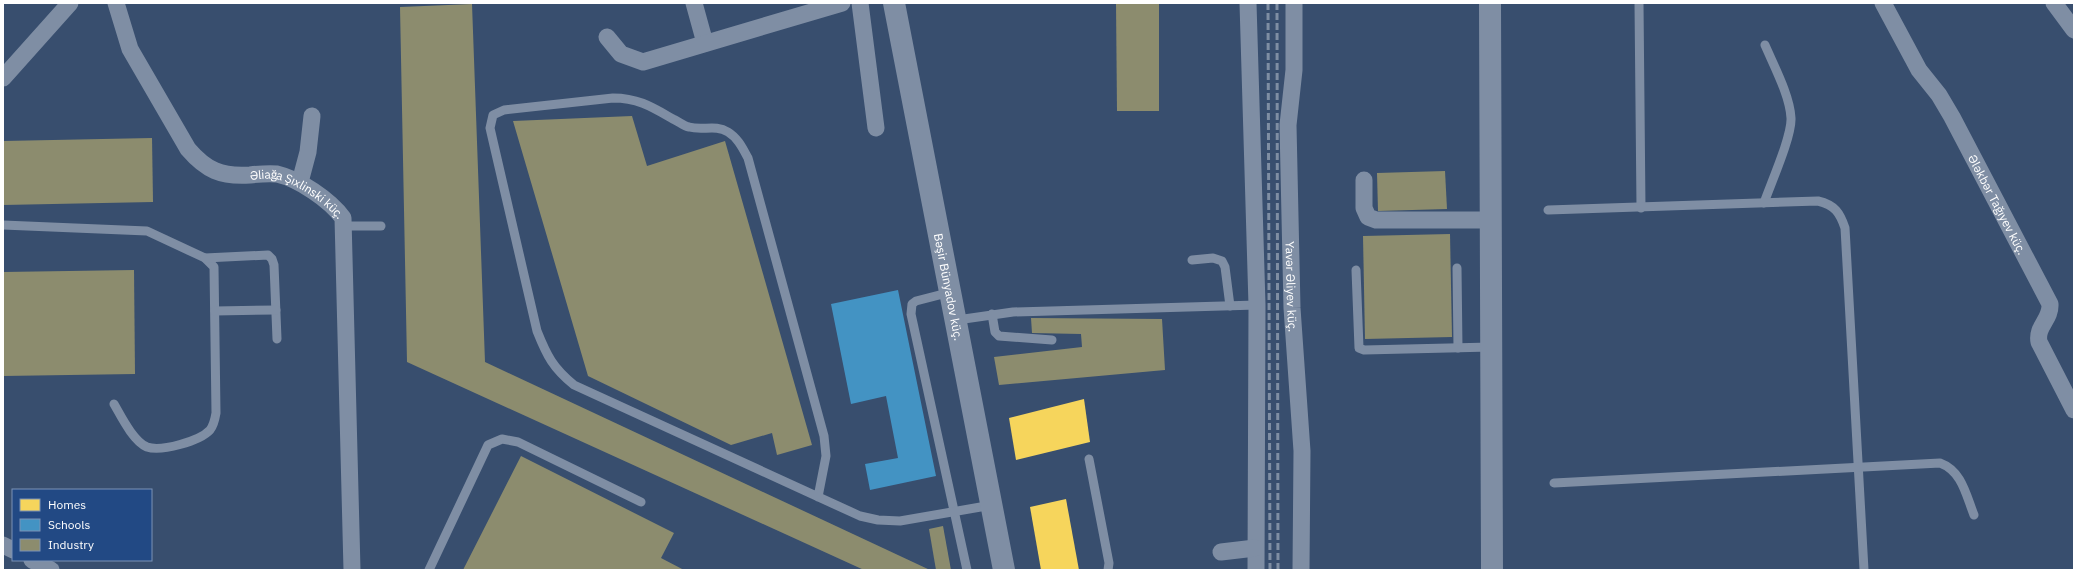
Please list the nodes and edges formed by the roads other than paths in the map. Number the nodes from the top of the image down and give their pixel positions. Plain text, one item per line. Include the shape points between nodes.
1 (70, 3) edge
2 (116, 3) edge
3 (694, 3) edge
4 (842, 3) edge
5 (860, 3) edge
6 (894, 3) edge
7 (1248, 3) edge
8 (1294, 3) edge
9 (1490, 3) edge
10 (1639, 3) edge
11 (1883, 3) edge
12 (2054, 3) edge
13 (2074, 30) edge
14 (607, 38) dead end
15 (705, 43) junction
16 (1765, 45) dead end
17 (3, 78) edge
18 (312, 116) dead end
19 (876, 128) dead end
20 (1364, 180) dead end
21 (300, 182) junction
22 (1764, 203) junction
23 (1641, 208) junction
24 (1548, 210) dead end
25 (1491, 220) junction
26 (3, 225) edge
27 (344, 226) junction
28 (381, 226) dead end
29 (205, 258) junction
30 (1192, 260) dead end
31 (1457, 268) dead end
32 (1356, 270) dead end
33 (951, 292) junction
34 (1230, 306) junction
35 (1257, 306) junction
36 (276, 310) junction
37 (215, 311) junction
38 (992, 314) junction
39 (957, 320) junction
40 (277, 339) dead end
41 (1052, 340) dead end
42 (1491, 347) junction
43 (1458, 348) junction
44 (114, 404) dead end
45 (2074, 410) edge
46 (1089, 459) dead end
47 (1859, 468) junction
48 (1554, 483) dead end
49 (818, 497) junction
50 (641, 502) dead end
51 (992, 505) junction
52 (953, 512) junction
53 (1974, 515) dead end
54 (3, 545) edge
55 (1255, 548) junction
56 (12, 550) edge
57 (1221, 552) dead end
58 (34, 561) edge
59 (51, 570) edge
60 (352, 570) edge
61 (429, 570) edge
62 (966, 570) edge
63 (1004, 570) edge
64 (1108, 570) edge
65 (1256, 570) edge
66 (1301, 570) edge
67 (1492, 570) edge
68 (1864, 570) edge

1 - 17 street
2 - 21 street, Əliağa Şıxlinski küç. via 130,49 188,149 197,160 211,171 244,175 277,174
3 - 15 street
4 - 15 street
5 - 19 street
6 - 33 street, Bəşir Bünyadov küç.
7 - 35 street
8 - 66 street, Yavər Əliyev küç. via 1294,70 1288,133 1292,308 1302,450
9 - 25 street
10 - 23 lane
11 - 45 street, Ələkbər Tağıyev küç. via 1919,70 1939,95 1952,117 2050,304 2049,316 2040,327 2039,342
12 - 13 street
14 - 15 street via 621,54 643,62
16 - 22 lane via 1791,118 1788,135
18 - 21 street via 308,152
20 - 25 street via 1364,208 1368,217 1376,220
21 - 27 street, Əliağa Şıxlinski küç. via 337,210 343,218
22 - 23 lane
22 - 47 lane via 1818,201 1834,207 1841,214 1845,228
23 - 24 lane
25 - 42 street
26 - 29 lane via 147,231
27 - 28 lane
27 - 60 street, Əliağa Şıxlinski küç.
29 - 36 lane via 268,255 274,265
29 - 37 lane via 214,267
30 - 34 lane via 1213,258 1222,261
31 - 43 lane
32 - 43 lane via 1359,348
33 - 39 street, Bəşir Bünyadov küç.
33 - 52 lane via 916,301 911,308
34 - 35 lane
34 - 38 lane
35 - 55 street
36 - 37 lane
36 - 40 lane
37 - 44 lane via 216,413 214,425 210,430 200,438 159,449 146,446 131,432
38 - 39 lane
38 - 41 lane via 995,332 999,336
39 - 51 street, Bəşir Bünyadov küç.
42 - 43 lane
42 - 67 street
46 - 64 lane via 1109,563
47 - 48 lane
47 - 53 lane via 1940,463 1951,467
47 - 68 lane
49 - 49 lane via 574,386 559,373 547,357 537,331 490,128 493,115 504,110 629,98 689,127 716,127 737,139 748,158 824,436 826,456
49 - 52 lane via 860,516 878,520 900,521
50 - 61 lane via 518,442 502,439 488,445
51 - 52 lane
51 - 63 street, Bəşir Bünyadov küç.
52 - 62 lane
54 - 56 street
55 - 57 street
55 - 65 street
58 - 59 street

